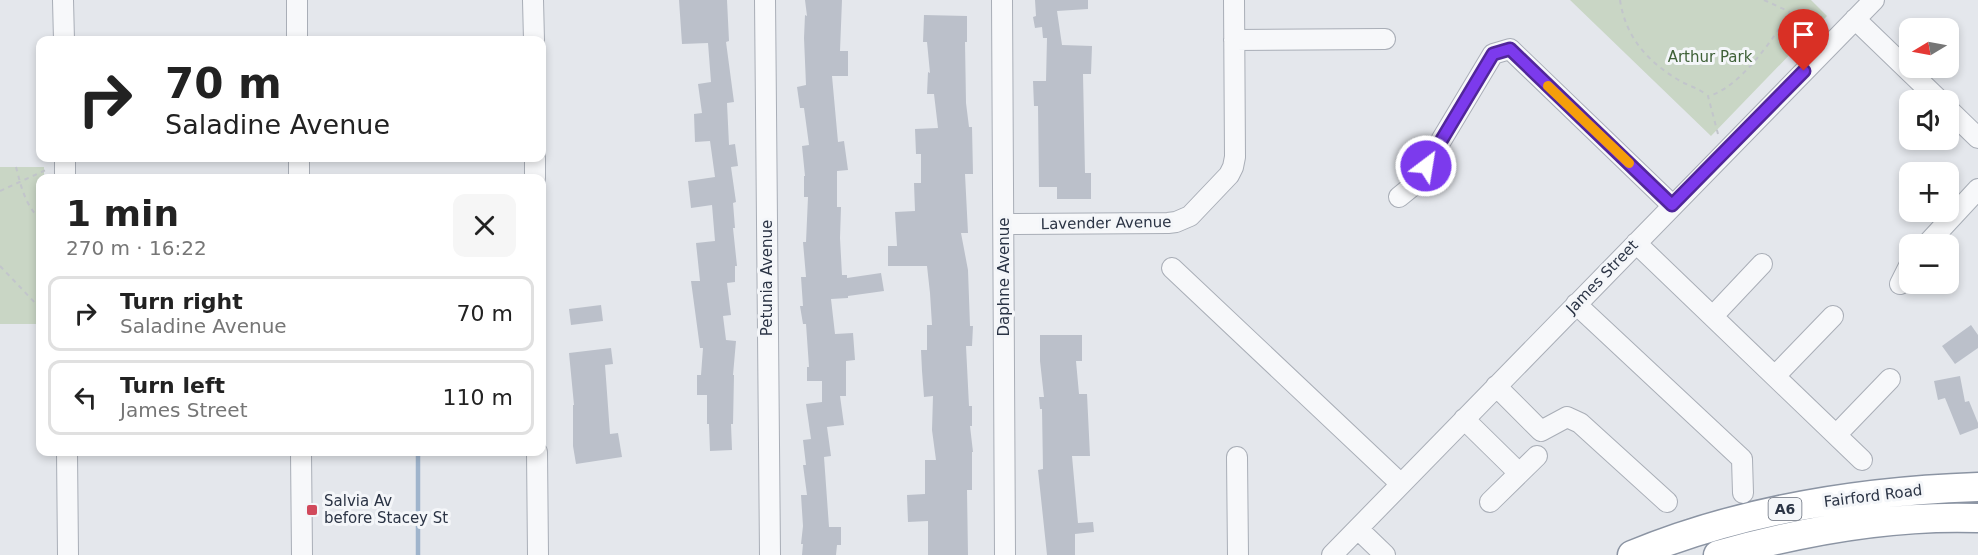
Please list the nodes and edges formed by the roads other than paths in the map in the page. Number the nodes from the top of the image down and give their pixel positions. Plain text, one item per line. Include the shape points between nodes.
1 (63, 0) edge
2 (297, 0) edge
3 (534, 0) edge
4 (765, 0) edge
5 (1002, 0) edge
6 (1234, 0) edge
7 (1874, 0) edge
8 (1855, 19) junction
9 (64, 36) edge
10 (297, 36) edge
11 (534, 36) edge
12 (1385, 39) dead end
13 (1234, 40) junction
14 (1930, 90) edge
15 (1959, 120) edge
16 (1978, 138) edge
17 (1978, 189) edge
18 (1399, 198) dead end
19 (1672, 205) junction
20 (1004, 224) junction
21 (1936, 234) edge
22 (1636, 243) junction
23 (1762, 264) dead end
24 (1172, 268) dead end
25 (1576, 304) junction
26 (1713, 316) junction
27 (1833, 316) dead end
28 (1775, 376) junction
29 (1890, 379) dead end
30 (1496, 387) junction
31 (1464, 420) junction
32 (1836, 434) junction
33 (67, 456) edge
34 (301, 456) edge
35 (537, 456) edge
36 (1537, 456) dead end
37 (1237, 457) dead end
38 (1862, 460) dead end
39 (1519, 473) junction
40 (1401, 484) junction
41 (1978, 487) edge
42 (1743, 494) dead end
43 (1490, 502) dead end
44 (1667, 502) dead end
45 (1978, 518) edge
46 (1358, 529) junction
47 (68, 555) edge
48 (302, 555) edge
49 (538, 555) edge
50 (770, 555) edge
51 (1005, 555) edge
52 (1238, 555) edge
53 (1332, 555) edge
54 (1385, 555) edge
55 (1632, 555) edge
56 (1718, 555) edge

1 - 9 street
2 - 10 street
3 - 11 street
4 - 50 street, Petunia Avenue
5 - 20 street, Daphne Avenue
6 - 13 street, Lavender Avenue
7 - 8 street, James Street
8 - 14 street
8 - 19 street, James Street
12 - 13 street
13 - 20 street, Lavender Avenue via 1233,167 1190,216 1168,223
15 - 16 street
17 - 21 street
18 - 19 street via 1415,184 1493,54 1510,49
19 - 22 street, James Street
20 - 51 street, Daphne Avenue
22 - 25 street, James Street
22 - 26 street
23 - 26 street
24 - 40 street
25 - 30 street, James Street
25 - 42 street via 1742,459
26 - 28 street
27 - 28 street
28 - 32 street
29 - 32 street
30 - 31 street, James Street
30 - 44 street via 1541,431 1567,417 1580,423
31 - 39 street
31 - 40 street, James Street
32 - 38 street
33 - 47 street
34 - 48 street
35 - 49 street
36 - 39 street
37 - 52 street
39 - 43 street
40 - 46 street, James Street
41 - 55 highway, Fairford Road / A6 via 1828,501 1726,524
45 - 56 highway, Fairford Road / A6 via 1912,520 1820,531
46 - 53 street, James Street
46 - 54 street

